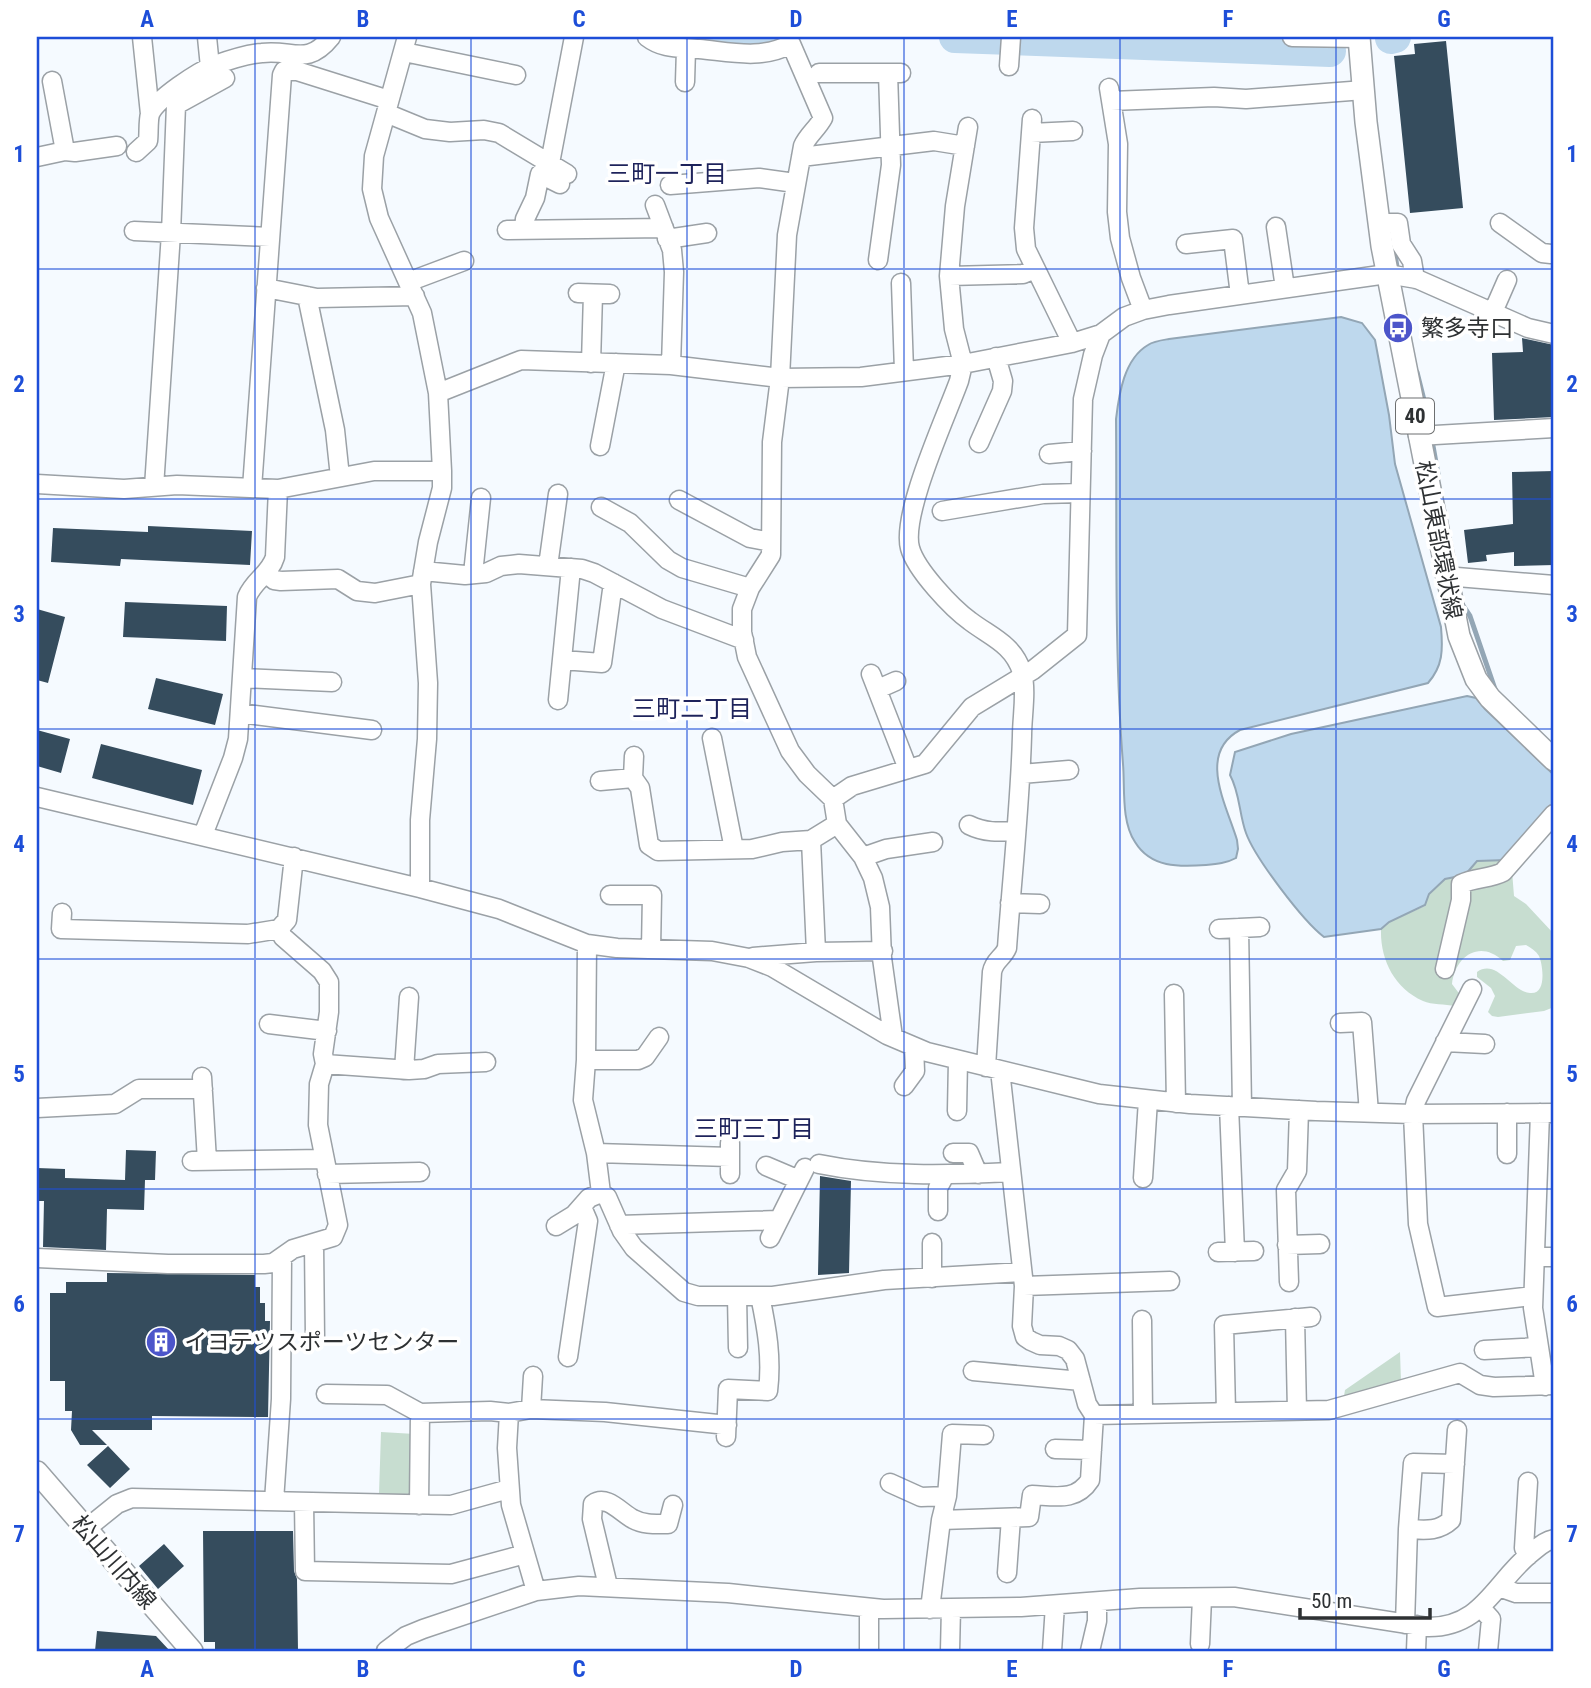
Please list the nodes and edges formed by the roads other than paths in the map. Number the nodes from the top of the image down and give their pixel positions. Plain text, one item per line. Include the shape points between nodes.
1 (142, 37) edge
2 (207, 37) edge
3 (331, 37) edge
4 (647, 37) edge
5 (1292, 37) edge
6 (1359, 38) edge
7 (1011, 40) edge
8 (579, 43) edge
9 (405, 44) edge
10 (686, 49) junction
11 (1009, 66) dead end
12 (828, 69) dead end
13 (217, 72) junction
14 (516, 75) dead end
15 (52, 81) dead end
16 (685, 82) dead end
17 (1363, 90) junction
18 (387, 107) junction
19 (150, 114) junction
20 (968, 127) dead end
21 (1073, 131) dead end
22 (117, 146) dead end
23 (891, 146) junction
24 (965, 146) junction
25 (65, 151) junction
26 (136, 152) dead end
27 (37, 157) edge
28 (801, 158) junction
29 (550, 163) junction
30 (795, 183) junction
31 (670, 185) dead end
32 (655, 205) dead end
33 (1379, 223) junction
34 (1500, 223) dead end
35 (1276, 227) dead end
36 (134, 231) dead end
37 (171, 233) junction
38 (666, 233) junction
39 (707, 233) dead end
40 (270, 237) junction
41 (1186, 244) dead end
42 (1553, 250) edge
43 (878, 260) dead end
44 (464, 261) dead end
45 (1035, 269) junction
46 (1387, 274) junction
47 (949, 276) junction
48 (1415, 279) junction
49 (1507, 279) dead end
50 (901, 283) dead end
51 (266, 288) junction
52 (1285, 288) junction
53 (411, 289) junction
54 (593, 294) dead end
55 (1240, 295) junction
56 (307, 296) junction
57 (1143, 310) junction
58 (1493, 312) junction
59 (1101, 334) junction
60 (1554, 334) edge
61 (1072, 343) junction
62 (996, 357) junction
63 (591, 363) junction
64 (617, 363) junction
65 (963, 363) junction
66 (671, 365) junction
67 (904, 371) junction
68 (780, 378) junction
69 (438, 393) junction
70 (1554, 428) edge
71 (1418, 436) junction
72 (979, 443) dead end
73 (600, 446) dead end
74 (1082, 450) junction
75 (1049, 454) dead end
76 (442, 471) junction
77 (341, 477) junction
78 (37, 484) edge
79 (154, 487) junction
80 (252, 488) junction
81 (278, 489) junction
82 (1080, 493) junction
83 (558, 494) dead end
84 (481, 498) dead end
85 (679, 500) dead end
86 (601, 507) dead end
87 (942, 512) dead end
88 (771, 542) junction
89 (548, 566) junction
90 (571, 568) junction
91 (267, 573) junction
92 (473, 574) junction
93 (1445, 576) junction
94 (422, 577) junction
95 (613, 583) junction
96 (1554, 585) edge
97 (750, 589) junction
98 (744, 640) junction
99 (562, 660) junction
100 (1023, 676) junction
101 (242, 678) junction
102 (897, 681) dead end
103 (332, 682) dead end
104 (558, 700) dead end
105 (240, 713) junction
106 (372, 730) dead end
107 (712, 738) dead end
108 (634, 756) dead end
109 (1554, 760) edge
110 (908, 769) junction
111 (1069, 770) dead end
112 (1021, 774) junction
113 (634, 778) junction
114 (600, 781) dead end
115 (37, 797) edge
116 (833, 799) junction
117 (1554, 814) edge
118 (837, 824) junction
119 (968, 825) dead end
120 (1016, 831) junction
121 (203, 835) junction
122 (811, 840) junction
123 (933, 842) dead end
124 (734, 849) junction
125 (692, 850) junction
126 (293, 857) junction
127 (863, 857) junction
128 (694, 868) dead end
129 (420, 888) junction
130 (610, 895) dead end
131 (1010, 903) junction
132 (1040, 904) dead end
133 (62, 913) dead end
134 (1239, 928) junction
135 (1260, 928) dead end
136 (279, 929) junction
137 (1219, 929) dead end
138 (587, 943) junction
139 (652, 949) junction
140 (883, 951) junction
141 (816, 952) junction
142 (749, 958) junction
143 (1445, 969) dead end
144 (1472, 989) dead end
145 (1174, 994) dead end
146 (409, 997) dead end
147 (1340, 1023) dead end
148 (269, 1024) dead end
149 (327, 1031) junction
150 (659, 1037) dead end
151 (893, 1038) junction
152 (1445, 1042) junction
153 (1485, 1044) dead end
154 (914, 1046) junction
155 (586, 1060) junction
156 (958, 1060) junction
157 (485, 1062) dead end
158 (325, 1064) junction
159 (993, 1068) junction
160 (404, 1070) junction
161 (904, 1086) dead end
162 (1148, 1100) junction
163 (1176, 1103) junction
164 (1235, 1106) junction
165 (37, 1108) edge
166 (1299, 1110) junction
167 (957, 1111) dead end
168 (1369, 1113) junction
169 (1507, 1113) junction
170 (1547, 1113) edge
171 (1413, 1114) junction
172 (596, 1153) junction
173 (953, 1153) dead end
174 (1507, 1154) dead end
175 (730, 1158) dead end
176 (326, 1166) junction
177 (766, 1166) dead end
178 (808, 1171) junction
179 (419, 1172) dead end
180 (1011, 1172) junction
181 (978, 1174) junction
182 (945, 1175) junction
183 (1143, 1178) dead end
184 (601, 1193) junction
185 (582, 1207) junction
186 (938, 1211) dead end
187 (779, 1220) junction
188 (619, 1225) junction
189 (556, 1226) dead end
190 (770, 1238) dead end
191 (314, 1243) junction
192 (932, 1243) dead end
193 (1320, 1244) dead end
194 (1287, 1245) junction
195 (1254, 1251) dead end
196 (1554, 1257) edge
197 (37, 1258) edge
198 (282, 1258) junction
199 (1535, 1258) junction
200 (932, 1278) junction
201 (1023, 1279) junction
202 (1170, 1281) dead end
203 (1289, 1282) dead end
204 (737, 1296) junction
205 (760, 1296) junction
206 (1534, 1296) junction
207 (1142, 1320) dead end
208 (316, 1338) dead end
209 (1538, 1347) junction
210 (738, 1348) dead end
211 (1484, 1350) dead end
212 (568, 1357) dead end
213 (973, 1371) dead end
214 (533, 1376) dead end
215 (1081, 1381) junction
216 (1549, 1386) edge
217 (326, 1394) dead end
218 (531, 1409) junction
219 (1297, 1411) junction
220 (1226, 1412) junction
221 (420, 1413) junction
222 (509, 1413) junction
223 (1143, 1414) junction
224 (1094, 1415) junction
225 (1457, 1430) dead end
226 (984, 1436) dead end
227 (1055, 1449) dead end
228 (1092, 1450) junction
229 (1455, 1464) junction
230 (37, 1472) edge
231 (1528, 1482) dead end
232 (890, 1483) dead end
233 (509, 1489) junction
234 (947, 1496) junction
235 (274, 1501) junction
236 (304, 1502) junction
237 (419, 1505) junction
238 (673, 1505) dead end
239 (1011, 1518) junction
240 (941, 1520) junction
241 (86, 1528) junction
242 (1408, 1529) junction
243 (1554, 1539) edge
244 (525, 1554) junction
245 (1528, 1556) junction
246 (1007, 1573) dead end
247 (608, 1586) junction
248 (1499, 1587) junction
249 (536, 1591) junction
250 (1554, 1592) edge
251 (1202, 1598) junction
252 (1097, 1603) junction
253 (1055, 1605) junction
254 (869, 1608) junction
255 (951, 1608) junction
256 (1481, 1608) junction
257 (930, 1609) junction
258 (1411, 1625) junction
259 (1200, 1644) dead end
260 (192, 1651) edge
261 (386, 1651) edge
262 (869, 1651) edge
263 (950, 1651) edge
264 (1052, 1651) edge
265 (1090, 1651) edge
266 (1416, 1651) edge
267 (1488, 1651) edge

1 - 19 street
2 - 13 street
3 - 13 street via 308,55 261,53
4 - 10 street via 673,49
5 - 6 street
6 - 17 main road, 松山東部環状線 / 40
7 - 11 street
8 - 29 street
9 - 14 street
9 - 18 street
10 - 16 street
10 - 28 street via 758,54 791,44 822,118 807,136
12 - 23 street via 894,73
13 - 19 street via 161,100
13 - 37 street via 176,105
15 - 25 street
17 - 33 main road, 松山東部環状線 / 40
17 - 57 street via 1247,99 1110,95 1118,145 1120,238
18 - 29 street via 425,130 499,133
18 - 40 street via 297,71 284,71
18 - 53 street via 374,156 372,189 379,218
19 - 26 street via 148,141
20 - 24 street
21 - 45 street via 1032,126 1024,228 1026,249
22 - 25 street
23 - 24 street via 934,141
23 - 28 street
23 - 43 street via 872,240
24 - 47 street
25 - 27 street
28 - 30 street
29 - 38 street via 564,179 540,174 536,198 516,230
30 - 31 street via 759,178
30 - 68 street via 787,235
32 - 38 street
33 - 46 main road, 松山東部環状線 / 40
33 - 48 street via 1398,223
34 - 42 street via 1542,253
35 - 52 street
36 - 37 street
37 - 40 street
37 - 79 street
38 - 39 street
38 - 66 street via 674,272
40 - 51 street
41 - 55 street via 1233,239
44 - 53 street
45 - 47 street via 1023,274
45 - 61 street
46 - 48 street
46 - 52 street
46 - 71 main road, 松山東部環状線 / 40
47 - 65 street via 954,330
48 - 58 street
49 - 58 street
50 - 67 street
51 - 56 street
51 - 80 street
52 - 55 street
53 - 56 street
53 - 69 street via 422,313
54 - 63 street
55 - 57 street
56 - 77 street
57 - 59 street
58 - 60 street
59 - 61 street
59 - 74 street via 1083,399
61 - 62 street
62 - 65 street
62 - 72 street via 1002,391
63 - 64 street
63 - 69 street via 521,360
64 - 66 street
64 - 73 street
65 - 67 street
65 - 100 street via 914,505 910,548 955,609 1007,646
66 - 68 street
67 - 68 street via 861,377
68 - 88 street via 772,442
69 - 76 street
70 - 71 street
71 - 93 main road, 松山東部環状線 / 40
74 - 75 street
74 - 82 street
76 - 77 street via 374,471
76 - 94 street
77 - 81 street
78 - 79 street
79 - 80 street
80 - 81 street
81 - 91 street via 275,557
82 - 87 street via 1044,494
82 - 100 street via 1077,635
83 - 89 street
84 - 92 street
85 - 88 street via 750,538
86 - 97 street via 630,523 668,561
88 - 97 street via 771,555
89 - 90 street
89 - 92 street via 501,566
90 - 95 street
90 - 99 street
91 - 94 street via 281,581 338,579 358,591 375,593
91 - 101 street via 247,597
92 - 94 street
93 - 96 street
93 - 109 main road, 松山東部環状線 / 40 via 1475,679
94 - 129 street via 428,739 420,820
95 - 98 street
95 - 99 street via 602,663
97 - 98 street via 742,609
98 - 116 street via 747,657 790,751
99 - 104 street
100 - 110 street via 972,707 925,764
100 - 112 street
101 - 103 street
101 - 105 street
102 - 110 street via 874,681
105 - 106 street
105 - 121 street via 233,758
107 - 124 street
108 - 113 street
110 - 116 street via 852,786
111 - 112 street
112 - 120 street
113 - 114 street
113 - 125 street via 640,788 649,845 658,851
115 - 121 street
116 - 118 street
117 - 143 street via 1503,872 1461,884
118 - 122 street
118 - 127 street
119 - 120 street via 980,831
120 - 131 street
121 - 126 street
122 - 124 street
122 - 141 street
123 - 127 street
124 - 125 street
125 - 128 street
126 - 129 street
126 - 136 street via 287,920
127 - 140 street via 880,907
129 - 138 street via 499,909
130 - 139 street via 652,895
131 - 132 street
131 - 159 street via 1007,948 992,972
133 - 136 street via 61,929 248,934
134 - 135 street
134 - 137 street
134 - 164 street
136 - 149 street via 329,982
138 - 139 street
138 - 155 street
139 - 142 street via 712,951
140 - 141 street
140 - 151 street
141 - 142 street
142 - 151 street
144 - 152 street
145 - 163 street
146 - 160 street
147 - 168 street via 1362,1022
148 - 149 street
149 - 158 street
150 - 155 street via 638,1060
151 - 154 street
152 - 153 street
152 - 171 street
154 - 156 street
154 - 161 street via 915,1071
155 - 172 street via 584,1110
156 - 159 street
156 - 167 street
157 - 160 street
158 - 160 street
158 - 176 street via 319,1084 318,1125
159 - 162 street via 1099,1094
159 - 180 street
162 - 163 street
162 - 183 street
163 - 164 street
164 - 166 street
164 - 195 street via 1227,1252
165 - 176 street via 115,1104 139,1089 203,1083 199,1161
166 - 168 street
166 - 194 street via 1297,1171 1286,1190
168 - 171 street
169 - 170 street
169 - 171 street
169 - 174 street
170 - 199 street
171 - 206 street via 1418,1224 1437,1307
172 - 175 street
172 - 184 street
173 - 181 street via 970,1153
176 - 179 street
176 - 191 street via 338,1225 333,1237
177 - 178 street
178 - 182 street via 843,1168
178 - 187 street
180 - 181 street
180 - 201 street
181 - 182 street
182 - 186 street via 938,1188
184 - 185 street
184 - 188 street
185 - 189 street
185 - 212 street via 588,1221
187 - 188 street
187 - 190 street
188 - 204 street via 634,1248 684,1292
191 - 198 street
191 - 208 street
192 - 200 street
193 - 194 street
194 - 203 street
196 - 199 street
197 - 198 street via 168,1264 264,1264
198 - 235 street via 281,1399
199 - 206 street
200 - 201 street
200 - 205 street
201 - 202 street
201 - 215 street via 1025,1337 1068,1350
204 - 205 street
204 - 210 street
205 - 218 street via 770,1342 768,1391 728,1389 727,1431 605,1412
206 - 209 street
207 - 223 street
209 - 211 street
209 - 216 street
213 - 215 street
214 - 218 street
215 - 224 street
216 - 219 street via 1480,1385 1460,1373 1329,1410
217 - 221 street via 387,1395
218 - 222 street
219 - 220 street
219 - 220 street via 1303,1318 1224,1325
220 - 223 street
221 - 222 street
221 - 237 street
222 - 233 street
223 - 224 street
224 - 228 street
225 - 229 street
226 - 234 street via 953,1434
227 - 228 street
228 - 239 street via 1090,1480 1084,1489 1066,1497 1032,1495 1029,1517
229 - 242 street via 1451,1520 1442,1528
229 - 242 street via 1413,1463
230 - 241 main road, 松山川内線
231 - 245 street via 1524,1548
232 - 234 street via 921,1497
233 - 237 street via 451,1505
233 - 244 street
234 - 240 street
235 - 236 street
235 - 241 street via 132,1498
236 - 237 street
236 - 244 street via 305,1572 451,1574
238 - 247 street via 668,1524 649,1524 634,1520 606,1501 593,1504 592,1519
239 - 240 street
239 - 246 street
240 - 257 street
241 - 260 main road, 松山川内線
242 - 258 street
243 - 245 street via 1546,1540
244 - 249 street
245 - 248 street
247 - 249 street
247 - 254 street
248 - 250 street via 1516,1593
248 - 256 street
249 - 261 street via 423,1629
251 - 252 street
251 - 258 street via 1258,1600
251 - 259 street
252 - 253 street
252 - 265 street
253 - 255 street
253 - 264 street
254 - 257 street
254 - 262 street
255 - 257 street
255 - 263 street
256 - 258 street via 1446,1628
256 - 267 street via 1491,1619
258 - 266 street

